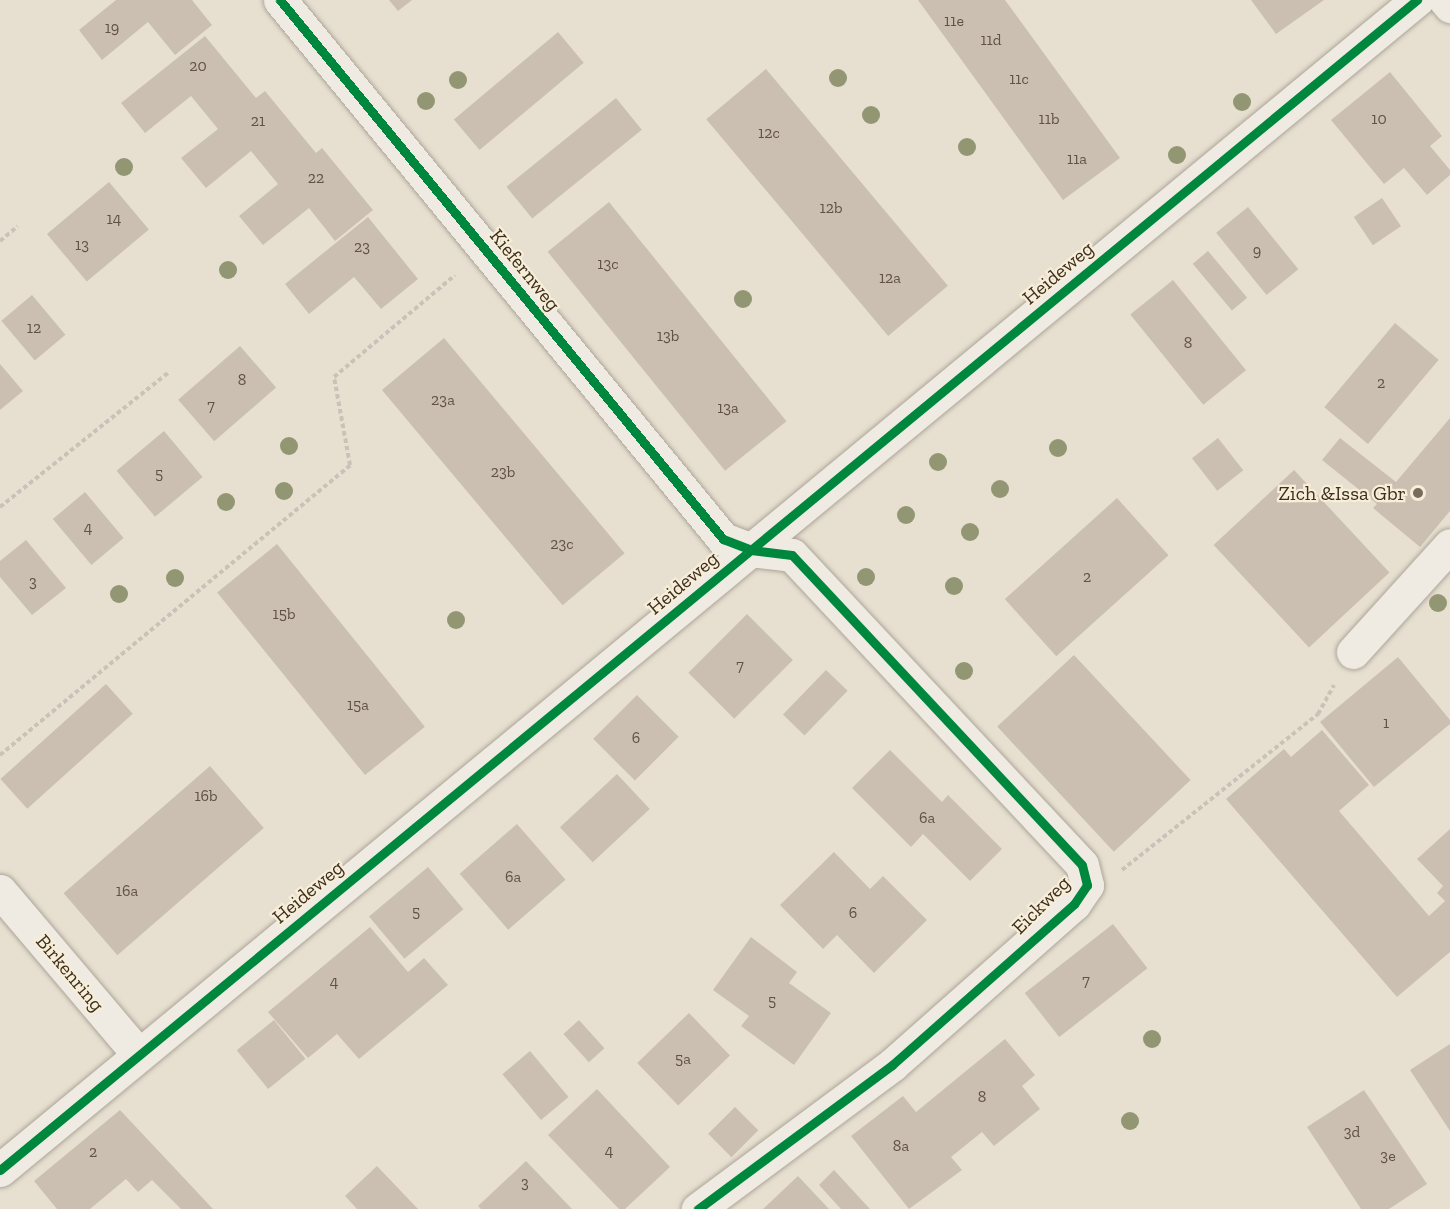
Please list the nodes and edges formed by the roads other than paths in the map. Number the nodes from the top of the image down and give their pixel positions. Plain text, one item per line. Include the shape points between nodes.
1 (280, 0) edge
2 (1417, 0) edge
3 (1445, 0) edge
4 (1450, 6) edge
5 (1450, 545) edge
6 (751, 550) junction
7 (1353, 652) road end
8 (0, 891) edge
9 (139, 1055) junction
10 (0, 1170) edge
11 (698, 1209) edge

1 - 6 street, Kiefernweg via 723,539
2 - 6 street, Heideweg
3 - 4 street
5 - 7 street
6 - 9 street, Heideweg
6 - 11 street, Eickweg via 792,555 1082,865 1087,885 1074,904 892,1065
8 - 9 street, Birkenring
9 - 10 street, Heideweg

